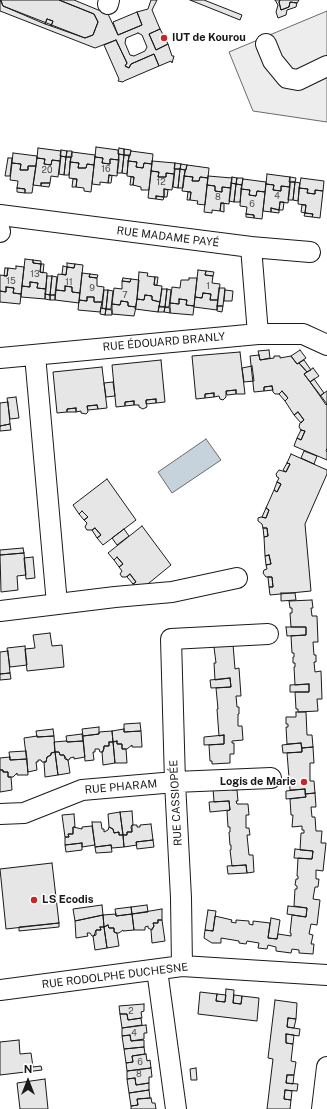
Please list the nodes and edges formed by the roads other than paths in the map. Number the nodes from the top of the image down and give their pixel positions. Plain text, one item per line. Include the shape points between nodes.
1 (266, 44) dead end
2 (327, 66) edge
3 (0, 215) edge
4 (251, 247) junction
5 (310, 252) dead end
6 (258, 334) junction
7 (327, 345) edge
8 (34, 355) junction
9 (0, 358) edge
10 (237, 578) dead end
11 (57, 604) junction
12 (0, 611) edge
13 (268, 634) dead end
14 (271, 778) dead end
15 (175, 782) junction
16 (0, 814) edge
17 (182, 966) junction
18 (157, 970) junction
19 (327, 975) edge
20 (0, 990) edge
21 (327, 1067) edge
22 (176, 1109) edge
23 (322, 1109) edge

1 - 2 street via 273,61 287,78 298,80
3 - 4 street, RUE MADAME PAYÉ
4 - 5 street, RUE MADAME PAYÉ
4 - 6 street
6 - 7 street, RUE ÉDOUARD BRANLY via 303,334
6 - 8 street, RUE ÉDOUARD BRANLY
8 - 9 street, RUE ÉDOUARD BRANLY
8 - 11 street
10 - 11 street via 172,592
11 - 12 street
13 - 15 street, RUE CASSIOPÉE via 171,639
14 - 15 street, RUE PHARAM
15 - 16 street, RUE PHARAM via 82,790 24,813
15 - 17 street, RUE CASSIOPÉE
17 - 18 street, RUE RODOLPHE DUCHESNE
17 - 19 street, RUE RODOLPHE DUCHESNE
18 - 20 street, RUE RODOLPHE DUCHESNE
18 - 22 street
21 - 23 street

